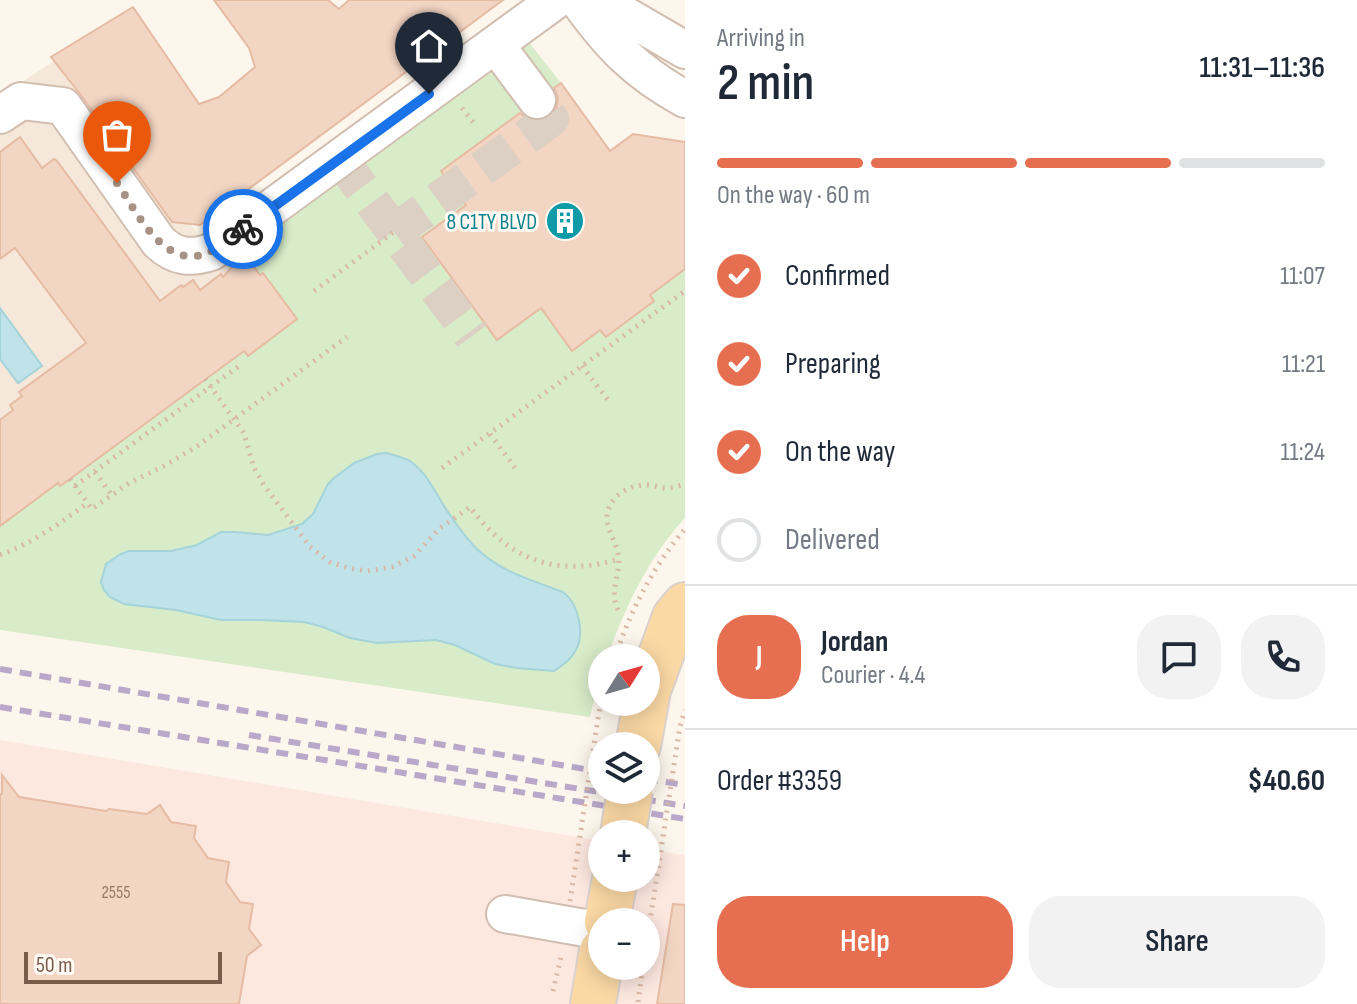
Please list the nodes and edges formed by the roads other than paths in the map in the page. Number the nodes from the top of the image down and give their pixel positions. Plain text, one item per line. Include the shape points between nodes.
1 (556, 0) edge
2 (578, 0) edge
3 (599, 0) edge
4 (496, 45) junction
5 (685, 50) edge
6 (685, 99) edge
7 (537, 100) tunnel mouth
8 (0, 115) edge
9 (685, 605) edge
10 (667, 700) edge
11 (647, 732) edge
12 (505, 914) dead end
13 (588, 916) edge
14 (595, 980) edge
15 (593, 1004) edge

1 - 4 street
2 - 6 street via 611,44
3 - 5 street
4 - 7 street
4 - 8 street via 211,252 195,257 159,242 63,106 21,101
9 - 10 main road via 675,617
10 - 11 main road
12 - 13 street
14 - 15 main road

